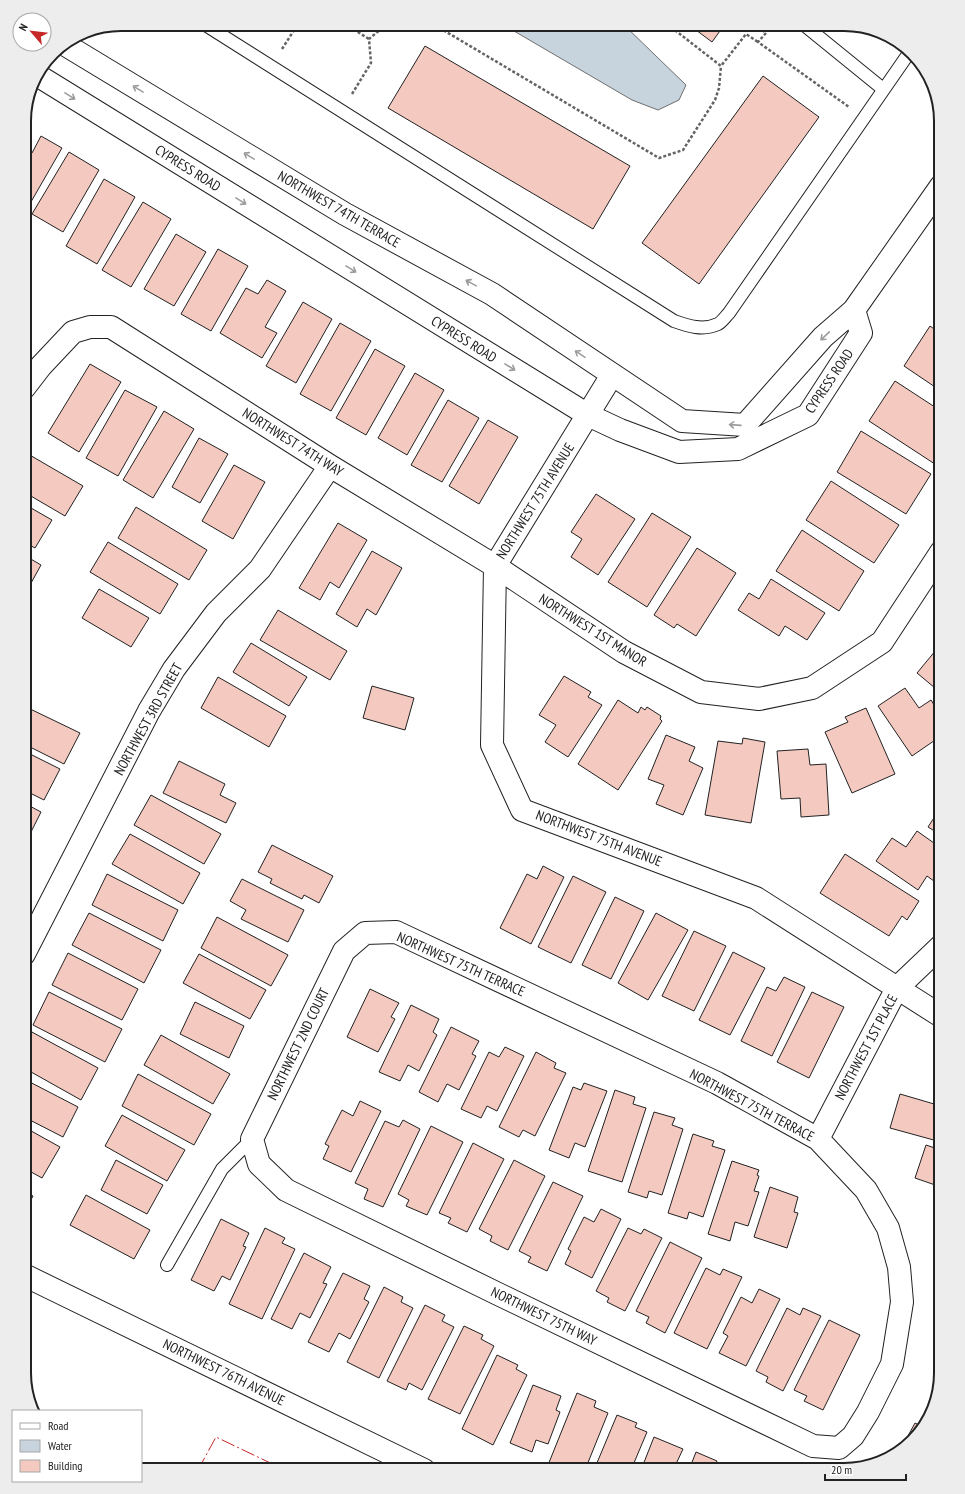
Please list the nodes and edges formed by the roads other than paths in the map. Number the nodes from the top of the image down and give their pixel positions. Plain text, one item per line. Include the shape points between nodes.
1 (215, 31) edge
2 (812, 31) edge
3 (69, 47) edge
4 (906, 56) edge
5 (42, 78) edge
6 (883, 89) junction
7 (934, 196) edge
8 (854, 310) junction
9 (612, 376) junction
10 (31, 378) edge
11 (588, 415) junction
12 (330, 466) junction
13 (934, 563) edge
14 (495, 566) junction
15 (365, 933) joint
16 (31, 940) edge
17 (934, 953) edge
18 (897, 988) junction
19 (934, 1012) edge
20 (252, 1139) junction
21 (818, 1139) junction
22 (167, 1265) dead end
23 (31, 1278) edge
24 (839, 1448) joint
25 (410, 1463) edge

1 - 6 lane via 674,321 692,327 719,324 729,313
2 - 6 lane
9 -> 3 street, NORTHWEST 74TH TERRACE via 492,294 346,214
4 - 6 lane
5 -> 11 street, CYPRESS ROAD
7 - 8 street, CYPRESS ROAD
8 -> 9 street, CYPRESS ROAD via 823,337 745,425 682,421
8 - 11 street, CYPRESS ROAD via 861,333 808,415 738,448 679,452
9 - 11 street, NORTHWEST 75TH AVENUE
10 - 12 street, NORTHWEST 74TH WAY via 73,332 90,327 111,327
11 - 14 street, NORTHWEST 75TH AVENUE
12 - 14 street, NORTHWEST 74TH WAY
12 - 16 street, NORTHWEST 3RD STREET via 260,569 216,613 174,669 149,711
13 - 14 street, NORTHWEST 1ST MANOR via 882,642 812,688 759,698 701,692 624,652
14 - 18 street, NORTHWEST 75TH AVENUE via 492,745 522,810 756,898
15 - 20 street, NORTHWEST 2ND COURT via 344,951
15 - 21 street, NORTHWEST 75TH TERRACE via 396,932 716,1083
17 - 18 street, NORTHWEST 1ST PLACE
18 - 19 street, NORTHWEST 75TH AVENUE
18 - 21 street, NORTHWEST 1ST PLACE
20 - 22 lane via 222,1169
20 - 24 street, NORTHWEST 75TH WAY via 259,1164 286,1190 813,1446
21 - 24 street, NORTHWEST 75TH TERRACE via 866,1190 888,1228 899,1266 902,1302 892,1364 853,1436
23 - 25 street, NORTHWEST 76TH AVENUE

